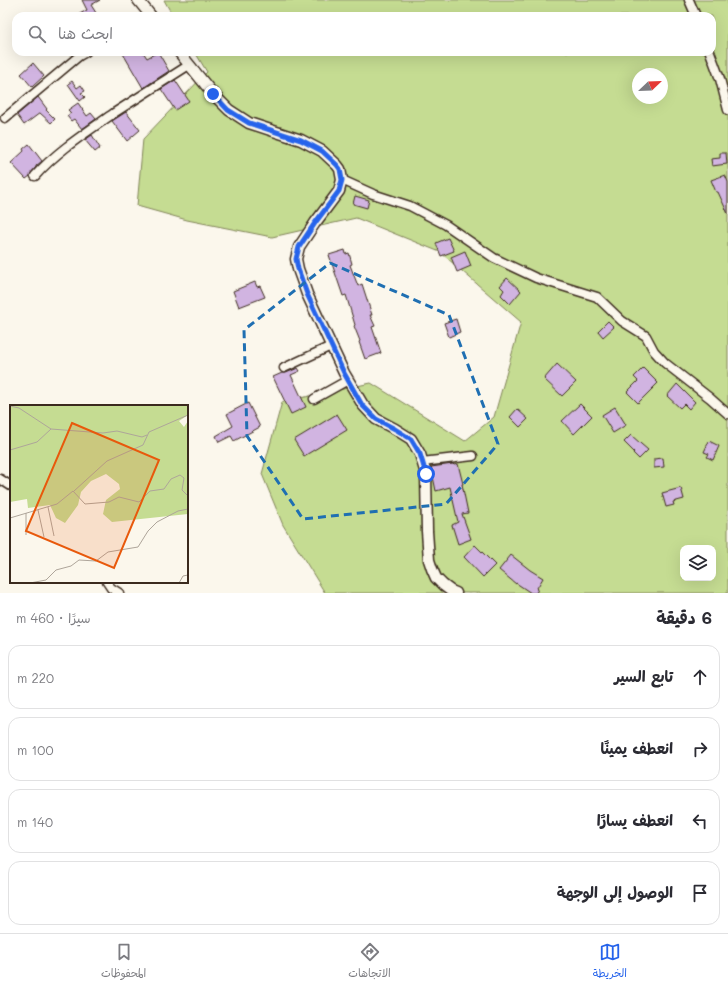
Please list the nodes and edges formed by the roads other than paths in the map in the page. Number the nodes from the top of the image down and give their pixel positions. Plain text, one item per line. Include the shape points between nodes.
1 (138, 0) edge
2 (690, 0) edge
3 (146, 12) edge
4 (694, 12) edge
5 (79, 56) edge
6 (182, 56) edge
7 (711, 56) edge
8 (189, 64) junction
9 (728, 110) edge
10 (5, 118) dead end
11 (35, 176) dead end
12 (342, 180) junction
13 (332, 346) junction
14 (284, 368) dead end
15 (348, 380) junction
16 (314, 400) dead end
17 (728, 414) edge
18 (473, 456) dead end
19 (422, 462) junction
20 (0, 479) edge
21 (10, 485) edge
22 (107, 583) edge
23 (119, 593) edge
24 (456, 593) edge

1 - 3 main road
2 - 4 street
5 - 10 street
6 - 8 main road
7 - 9 street
8 - 11 street via 96,125 42,167
8 - 12 main road via 228,110 249,123 301,140 322,151 340,169
12 - 13 main road via 339,191 299,247 296,259 307,294
12 - 17 street via 373,194 410,206 446,225 494,258 536,278 597,297 622,321 646,336 654,351 665,363
13 - 14 street
13 - 15 main road
15 - 16 street
15 - 19 main road via 362,405 376,419 411,439
18 - 19 street
19 - 24 main road via 426,474 429,560 436,578
20 - 21 street
22 - 23 street

